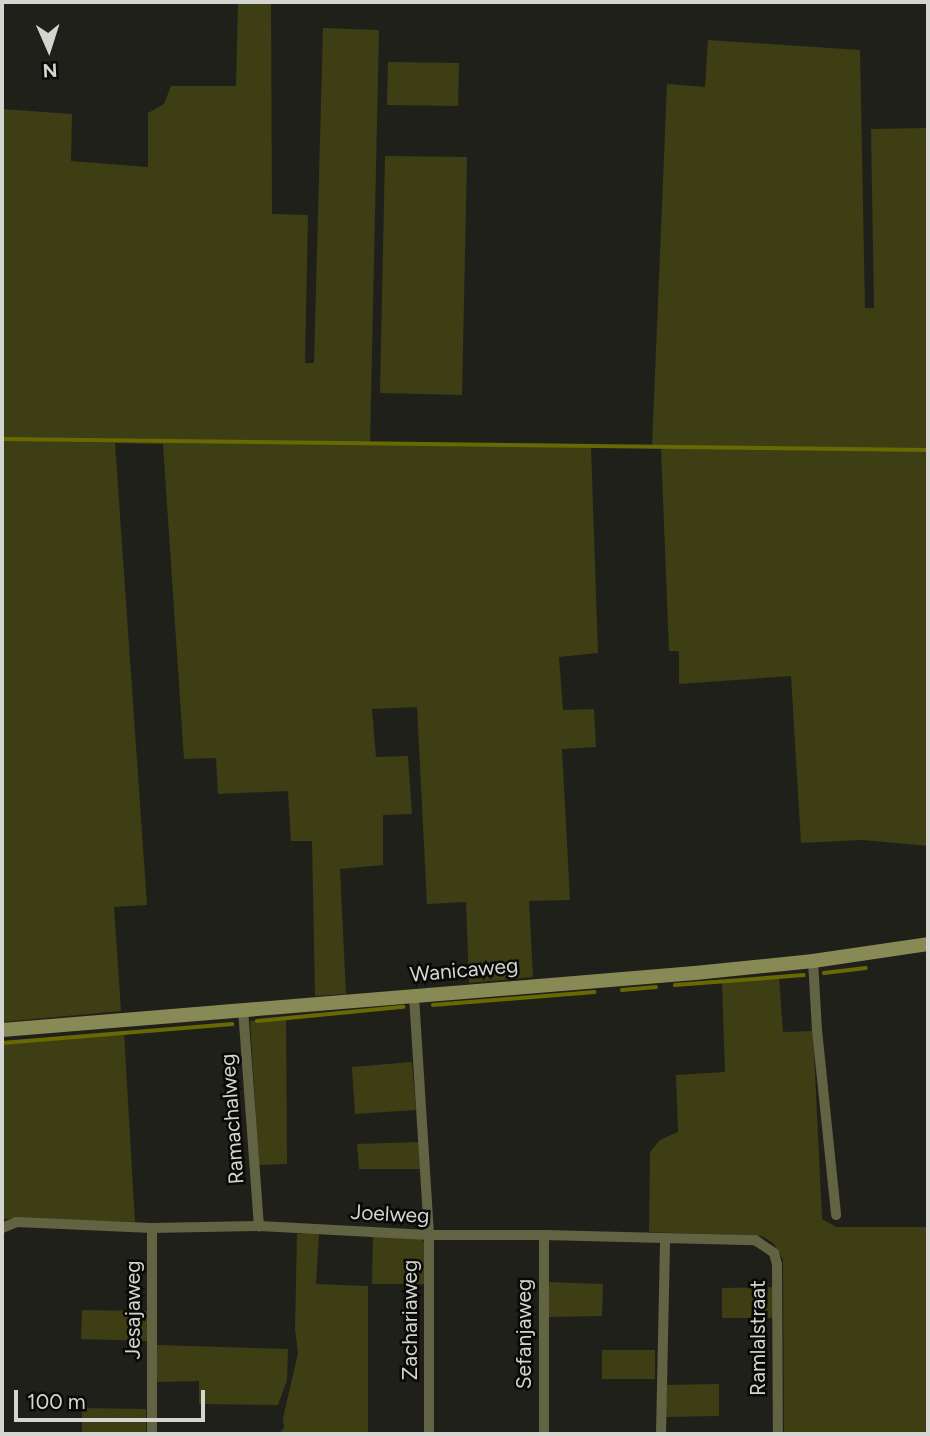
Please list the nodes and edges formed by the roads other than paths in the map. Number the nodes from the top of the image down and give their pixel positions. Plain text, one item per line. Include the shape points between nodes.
1 (928, 944) edge
2 (813, 961) junction
3 (414, 996) junction
4 (243, 1009) junction
5 (2, 1030) edge
6 (836, 1214) dead end
7 (6, 1226) edge
8 (259, 1226) junction
9 (152, 1228) junction
10 (544, 1234) junction
11 (429, 1236) junction
12 (665, 1240) junction
13 (767, 1246) joint
14 (152, 1434) edge
15 (429, 1434) edge
16 (544, 1434) edge
17 (661, 1434) edge
18 (778, 1434) edge

1 - 2 street, Wanicaweg
2 - 3 street, Wanicaweg
2 - 6 street
3 - 4 street, Wanicaweg
3 - 11 street, Zachariaweg
4 - 5 street, Wanicaweg
4 - 8 street, Ramachalweg
7 - 9 street, Joelweg
8 - 9 street, Joelweg
8 - 11 street, Joelweg
9 - 14 street, Jesajaweg
10 - 11 street, Joelweg
10 - 12 street, Joelweg
10 - 16 street, Sefanjaweg
11 - 15 street, Zachariaweg
12 - 13 street, Joelweg via 755,1240
12 - 17 street
13 - 18 street, Ramlalstraat via 777,1264

